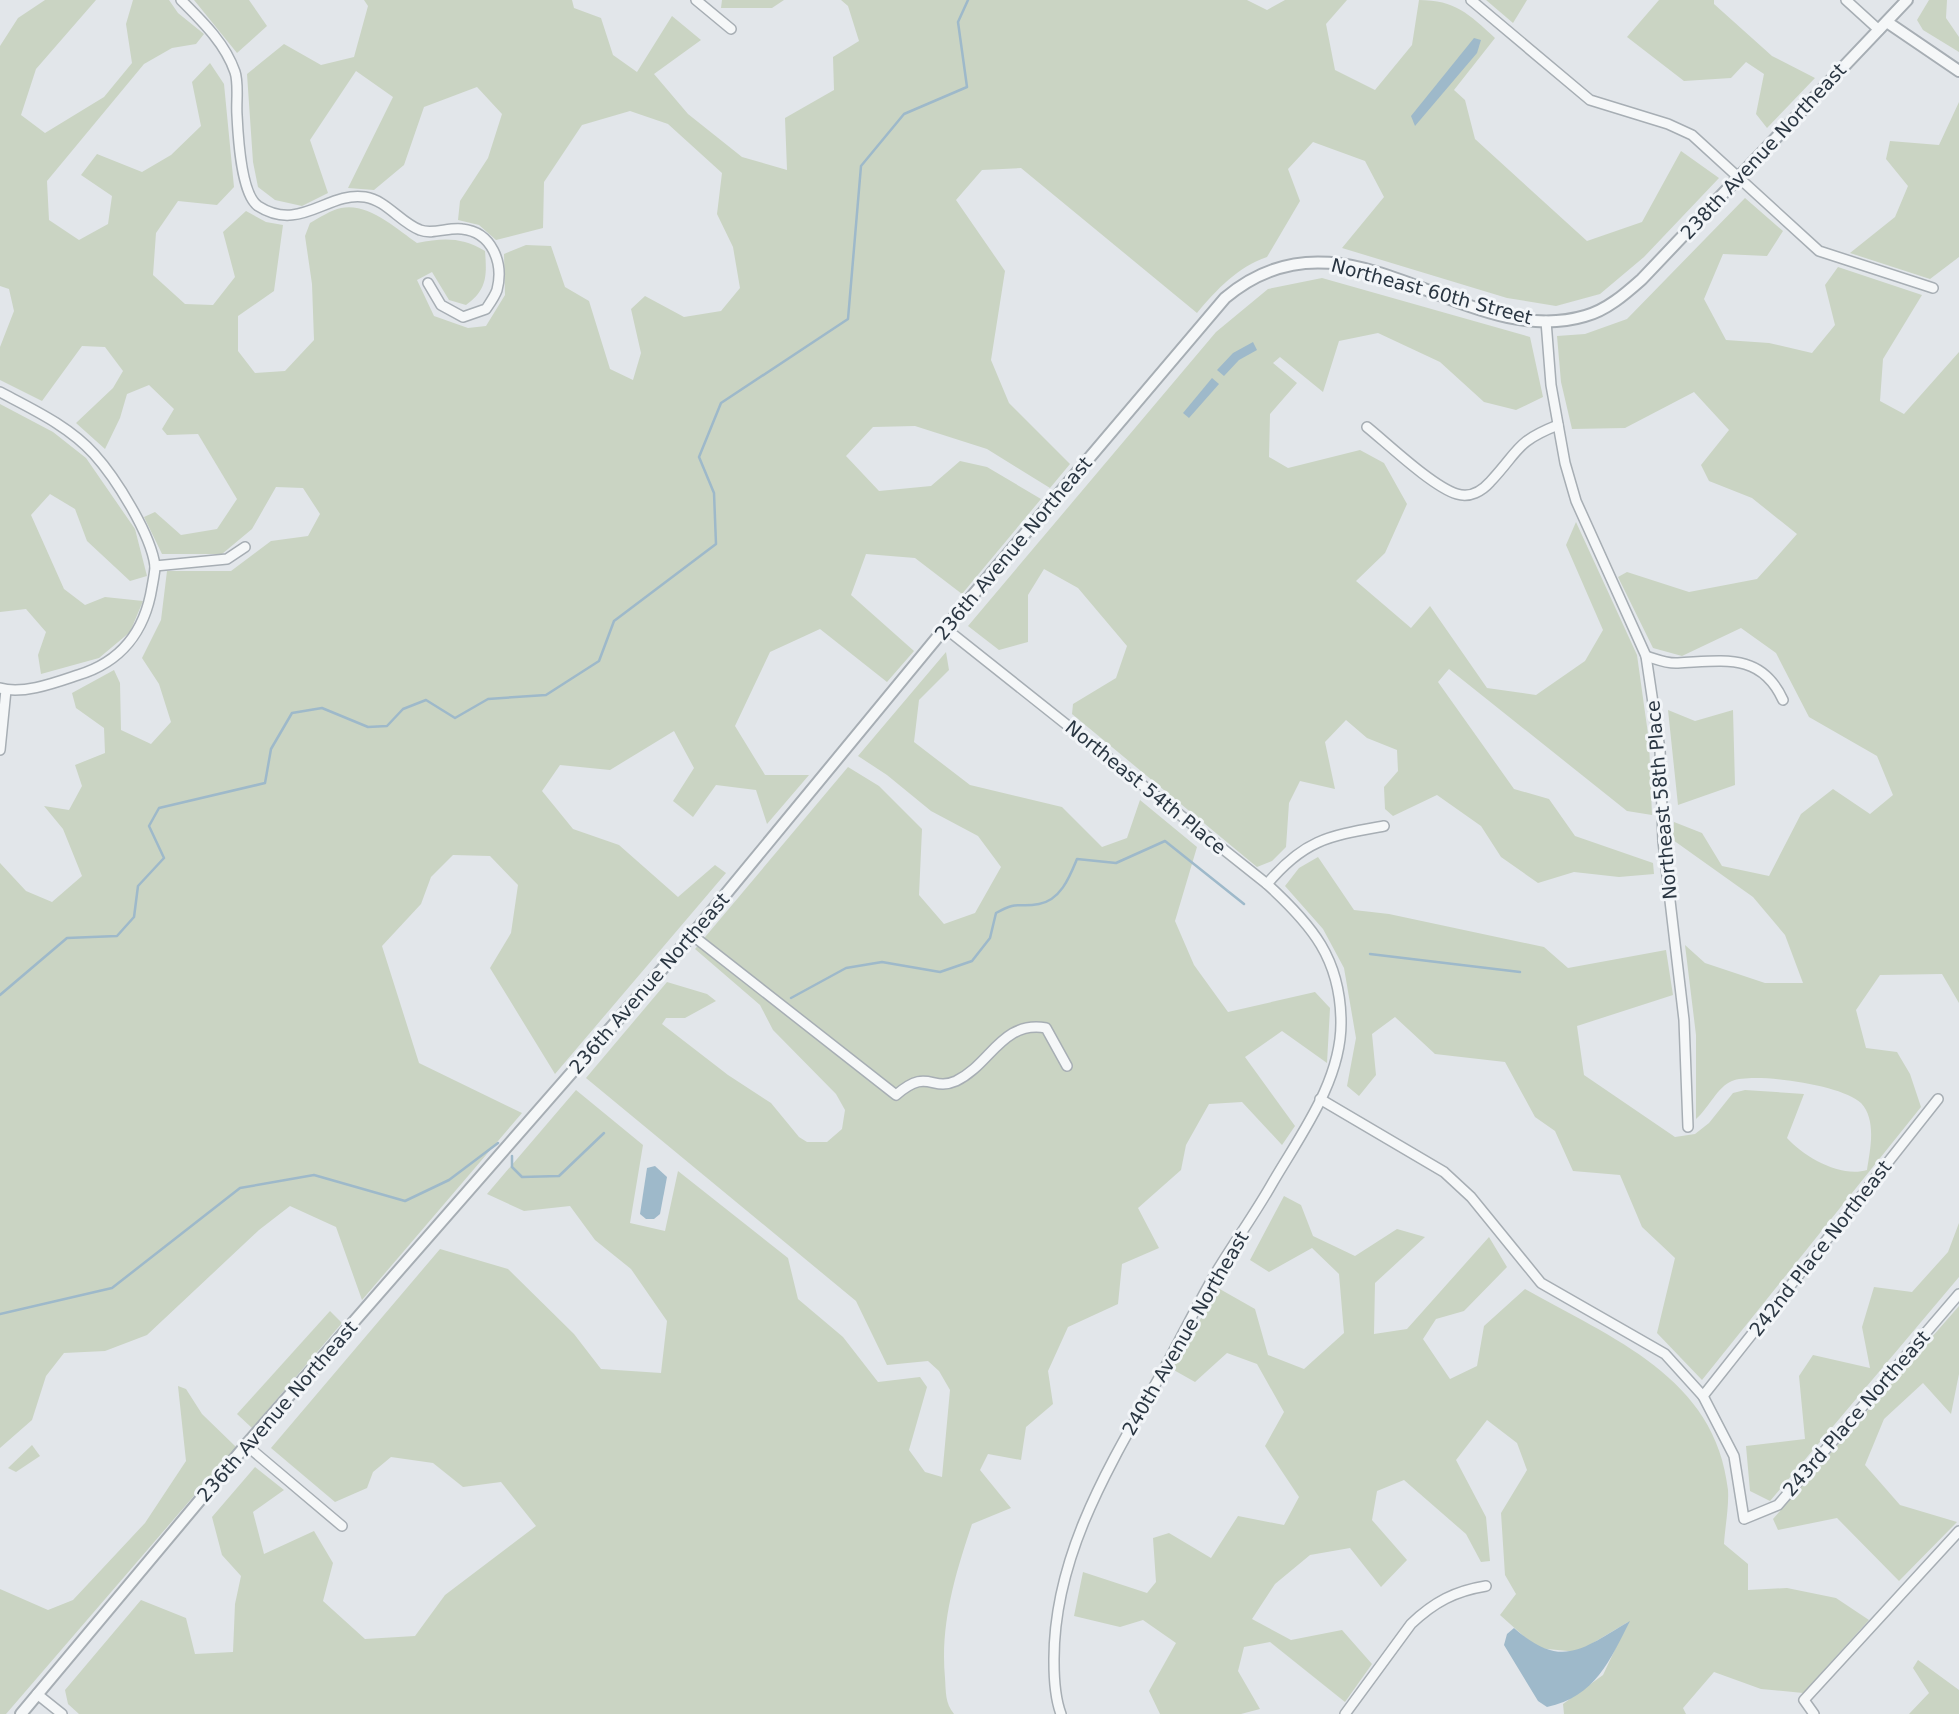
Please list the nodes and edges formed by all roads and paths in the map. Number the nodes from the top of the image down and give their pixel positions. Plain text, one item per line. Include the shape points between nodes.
1 (181, 0) edge
2 (696, 0) edge
3 (1472, 0) edge
4 (1846, 0) edge
5 (1907, 0) edge
6 (1883, 26) junction
7 (731, 29) dead end
8 (1959, 71) edge
9 (1738, 178) junction
10 (1285, 265) joint
11 (428, 283) dead end
12 (1933, 288) dead end
13 (1617, 300) joint
14 (1546, 321) junction
15 (0, 392) edge
16 (1558, 425) junction
17 (1367, 426) dead end
18 (245, 547) dead end
19 (155, 566) junction
20 (945, 628) junction
21 (1646, 656) junction
22 (3, 689) edge
23 (1783, 701) dead end
24 (0, 750) edge
25 (1384, 826) dead end
26 (1267, 884) junction
27 (692, 935) junction
28 (1331, 962) joint
29 (1067, 1066) dead end
30 (1320, 1099) junction
31 (1938, 1099) dead end
32 (1688, 1127) dead end
33 (1959, 1294) edge
34 (1703, 1396) junction
35 (246, 1445) junction
36 (342, 1526) dead end
37 (1959, 1531) edge
38 (1486, 1586) dead end
39 (37, 1694) junction
40 (21, 1714) edge
41 (62, 1714) edge
42 (1061, 1714) edge
43 (1345, 1714) edge
44 (1814, 1714) edge

1 - 11 street via 212,31 236,73 246,191 257,205 275,213 305,215 345,197 367,197 421,231 460,228 472,231 493,248 497,290 486,309 463,317 440,305
2 - 7 street
3 - 9 street via 1590,100 1692,135
4 - 6 street
5 - 6 street, 238th Avenue Northeast
6 - 8 street
6 - 9 street, 238th Avenue Northeast
9 - 12 street via 1819,251
9 - 13 street, 238th Avenue Northeast
10 - 14 street, Northeast 60th Street via 1307,261 1349,266 1503,314
10 - 20 street, 236th Avenue Northeast via 1237,288 1213,311
13 - 14 street, Northeast 60th Street via 1583,317
14 - 16 street, Northeast 58th Place
15 - 19 street via 50,419 93,453 118,486
16 - 17 street via 1524,440 1489,484 1465,495 1445,489
16 - 21 street, Northeast 58th Place via 1576,501
18 - 19 street via 227,559
19 - 22 street via 149,608 134,639 102,668 40,686
20 - 26 street, Northeast 54th Place
20 - 27 street, 236th Avenue Northeast
21 - 23 street via 1677,664 1713,660 1757,666 1777,687
21 - 32 street, Northeast 58th Place via 1660,750 1663,841 1684,1020
22 - 24 street
25 - 26 street via 1343,833 1303,848
26 - 28 street, Northeast 54th Place via 1314,932
27 - 29 street via 895,1095 924,1079 955,1081 1016,1031 1030,1025 1046,1028
27 - 35 street, 236th Avenue Northeast
28 - 30 street, 240th Avenue Northeast via 1341,1024 1338,1051
30 - 34 street via 1444,1172 1471,1197 1541,1283 1665,1353
30 - 42 street, 240th Avenue Northeast via 1215,1275 1086,1514 1061,1593 1054,1641 1054,1681
31 - 34 street, 242nd Place Northeast
33 - 34 street, 243rd Place Northeast via 1778,1505 1744,1519 1734,1456
35 - 36 street
35 - 39 street, 236th Avenue Northeast
37 - 44 street via 1804,1700
38 - 43 street via 1462,1590 1423,1613
39 - 40 street, 236th Avenue Northeast
39 - 41 street

